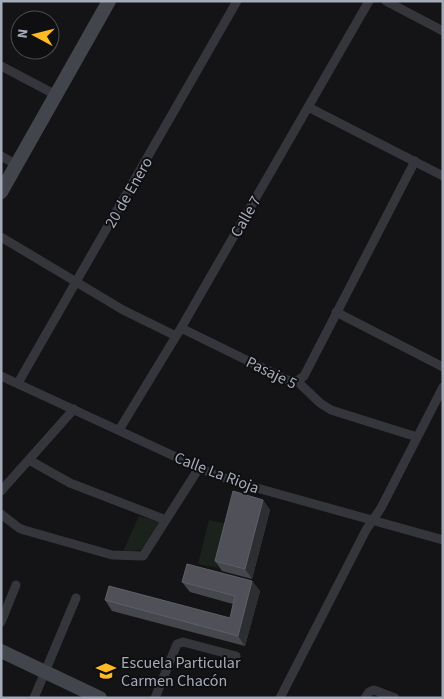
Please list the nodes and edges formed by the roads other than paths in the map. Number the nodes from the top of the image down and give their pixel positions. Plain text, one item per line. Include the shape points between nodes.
1 (109, 1) edge
2 (237, 1) edge
3 (369, 1) edge
4 (386, 1) edge
5 (443, 31) edge
6 (1, 66) edge
7 (56, 95) junction
8 (308, 107) junction
9 (1, 156) edge
10 (415, 162) junction
11 (17, 165) junction
12 (443, 176) edge
13 (1, 192) edge
14 (1, 237) edge
15 (76, 282) junction
16 (336, 312) junction
17 (178, 332) junction
18 (443, 367) edge
19 (1, 376) edge
20 (297, 381) junction
21 (18, 383) junction
22 (443, 387) edge
23 (440, 402) edge
24 (74, 408) junction
25 (119, 430) junction
26 (417, 437) junction
27 (29, 460) junction
28 (199, 468) junction
29 (1, 491) edge
30 (1, 514) edge
31 (166, 520) junction
32 (373, 520) junction
33 (443, 540) edge
34 (16, 585) dead end
35 (76, 598) dead end
36 (1, 622) edge
37 (1, 651) edge
38 (236, 656) dead end
39 (45, 672) junction
40 (366, 696) edge
41 (34, 698) edge
42 (100, 698) edge
43 (155, 698) edge
44 (280, 698) edge
45 (395, 698) edge

1 - 7 street
2 - 15 street, 20 de Enero
3 - 8 street, Calle 7
4 - 5 street
6 - 7 street
7 - 11 street
8 - 10 street
8 - 17 street, Calle 7
9 - 11 street
10 - 12 street
10 - 16 street
11 - 13 street
14 - 15 street, Pasaje 5
15 - 17 street, Pasaje 5 via 139,319
15 - 21 street, 20 de Enero
16 - 18 street
16 - 20 street via 304,376
17 - 20 street, Pasaje 5 via 287,380
17 - 25 street, Calle 7
19 - 21 street, Calle La Rioja
20 - 26 street, Pasaje 5 via 331,410
21 - 24 street, Calle La Rioja
22 - 23 street
23 - 26 street
24 - 25 street, Calle La Rioja
24 - 27 street
25 - 28 street, Calle La Rioja
26 - 32 street
27 - 29 street
27 - 31 street via 70,483
28 - 31 street
28 - 32 street, Calle La Rioja via 235,482
30 - 31 street via 24,530 112,555 143,556
32 - 33 street, Calle La Rioja
32 - 44 street
34 - 36 street
35 - 39 street
37 - 39 street
38 - 43 street via 183,642 177,644
39 - 41 street
39 - 42 street
40 - 45 street via 374,690

